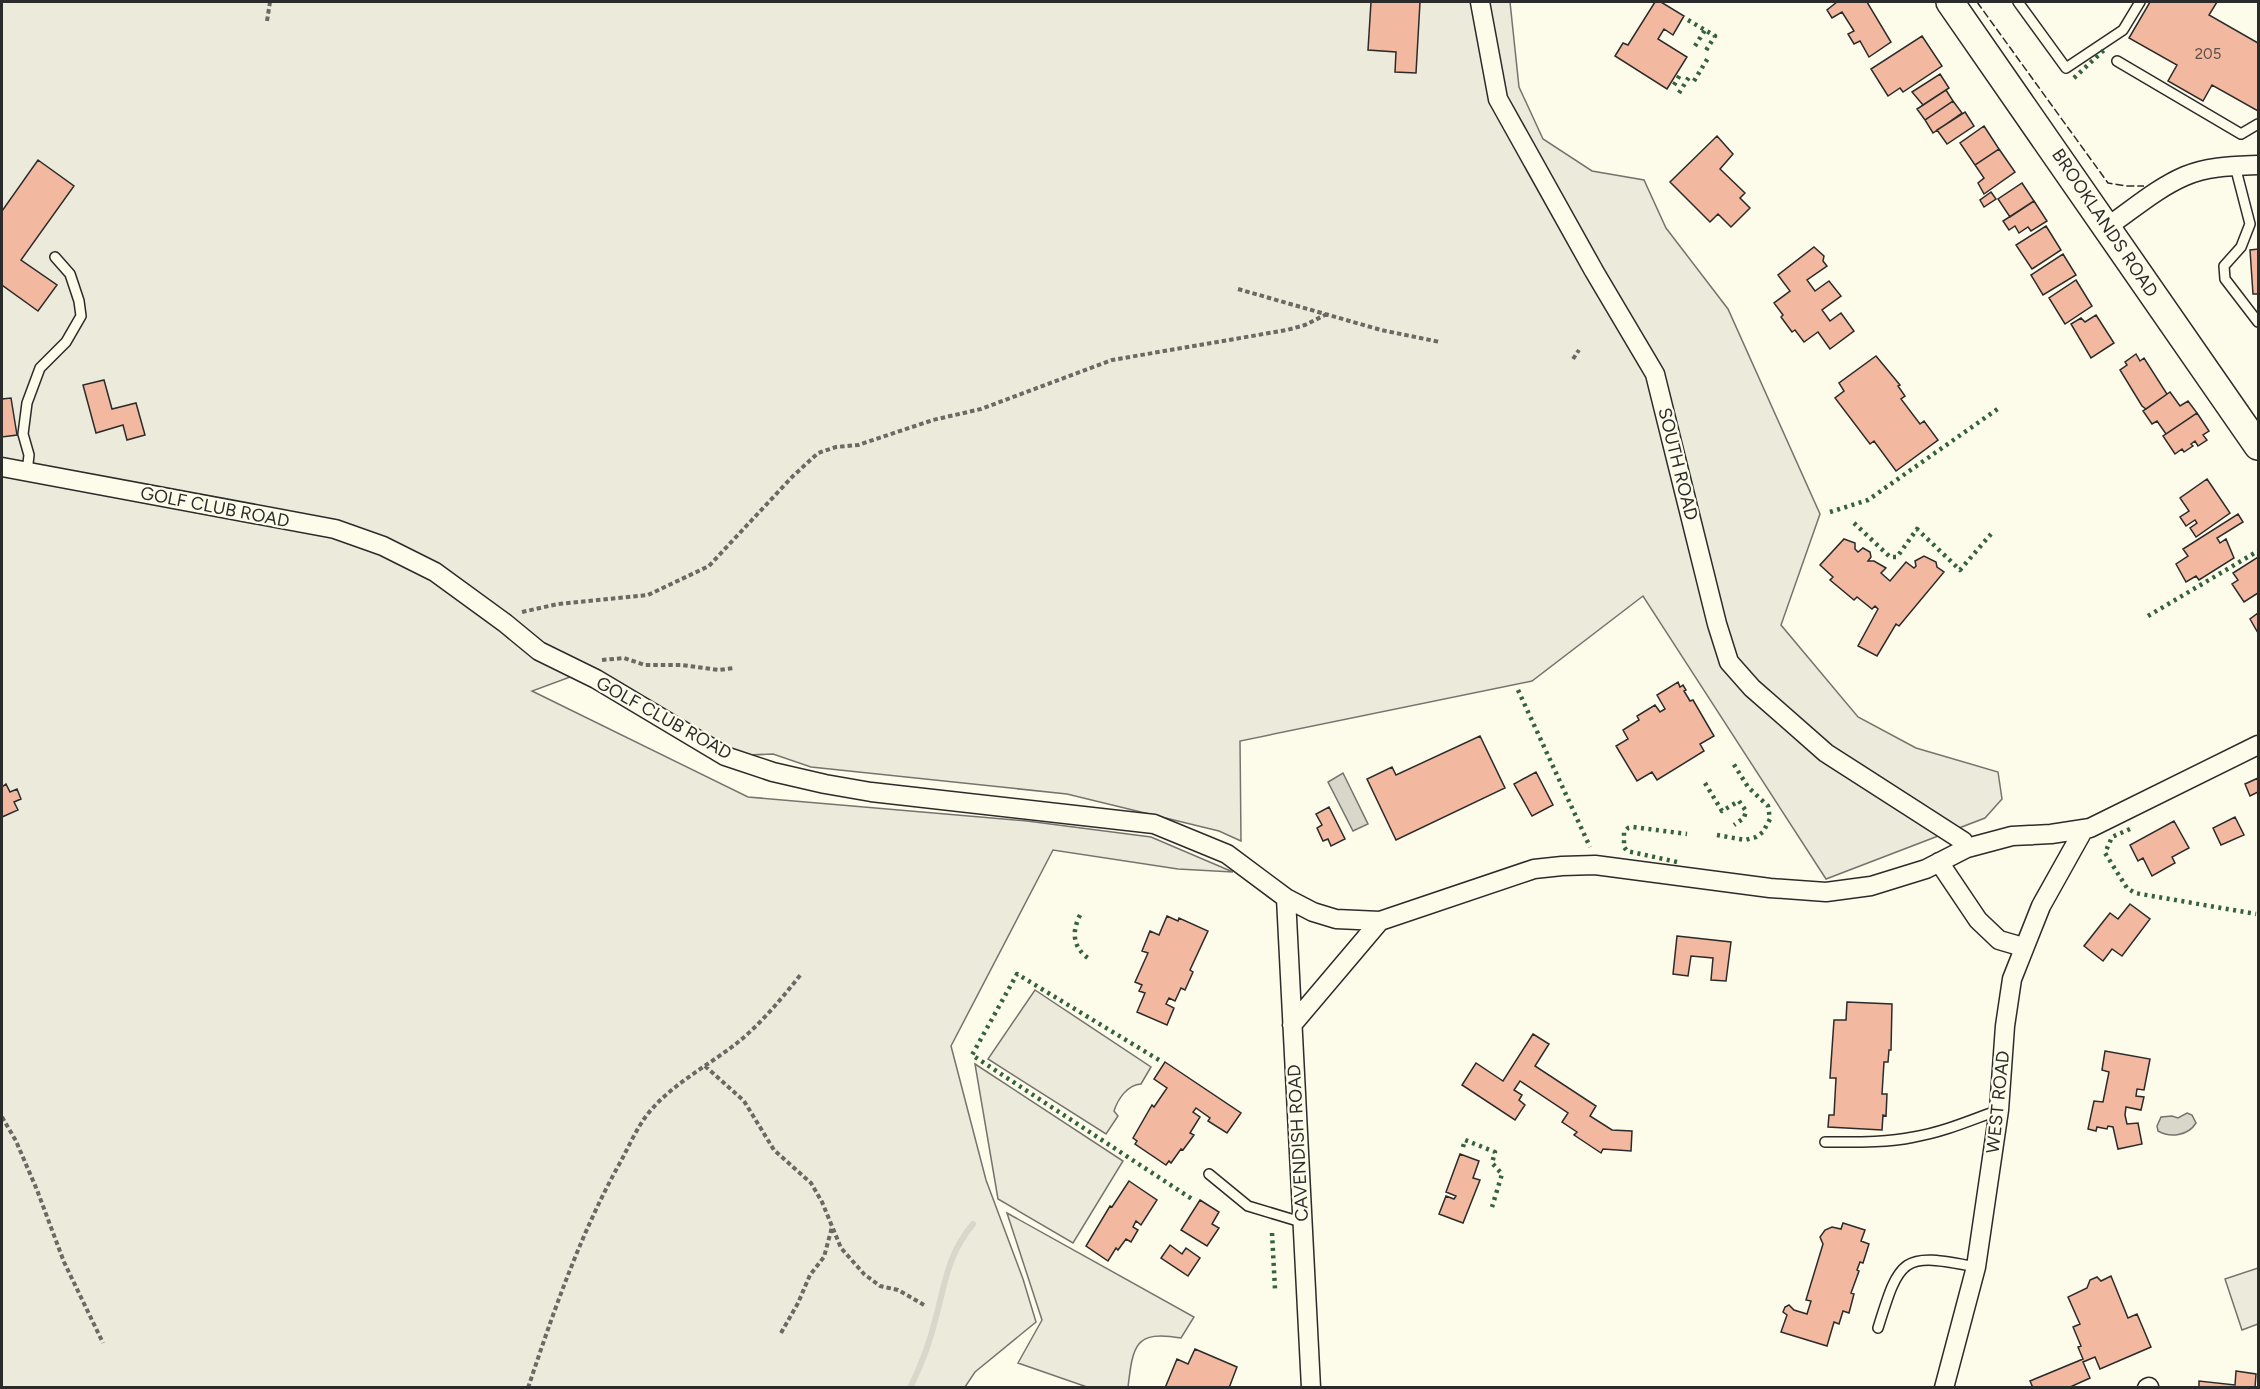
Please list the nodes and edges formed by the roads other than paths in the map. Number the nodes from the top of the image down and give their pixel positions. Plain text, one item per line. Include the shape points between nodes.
1 (1480, 2) edge
2 (1950, 2) edge
3 (2018, 2) edge
4 (2140, 2) edge
5 (2117, 61) dead end
6 (2259, 124) edge
7 (2259, 165) edge
8 (2235, 166) junction
9 (2107, 227) junction
10 (55, 257) dead end
11 (2259, 322) edge
12 (2259, 446) edge
13 (2, 467) edge
14 (27, 472) junction
15 (2256, 749) edge
16 (2084, 829) junction
17 (1967, 848) junction
18 (1939, 862) junction
19 (1286, 898) junction
20 (1380, 921) junction
21 (2023, 947) junction
22 (1292, 1025) junction
23 (2000, 1110) junction
24 (1825, 1142) dead end
25 (1209, 1174) dead end
26 (1301, 1222) junction
27 (1976, 1267) junction
28 (1878, 1328) dead end
29 (1311, 1388) edge
30 (1944, 1388) edge

1 - 17 street, SOUTH ROAD via 1498,99 1655,374 1729,662 1752,688 1826,753 1963,841
2 - 9 main road, BROOKLANDS ROAD
3 - 4 lane via 2066,68 2124,30
5 - 6 lane via 2241,134
7 - 8 street
8 - 9 street via 2186,176
8 - 11 lane via 2250,224 2241,247 2224,266 2225,279
9 - 12 main road, BROOKLANDS ROAD
10 - 14 lane via 70,274 81,316 66,342 40,368 27,402 23,434 29,455
13 - 14 street, GOLF CLUB ROAD
14 - 19 street, GOLF CLUB ROAD via 335,529 383,546 435,572 538,651 596,679 725,756 773,772 871,792 1154,824 1227,854
15 - 16 street
16 - 17 street via 2012,836
16 - 21 street, WEST ROAD
17 - 18 street
18 - 20 street via 1871,886 1826,892 1595,865 1562,866 1534,869
18 - 21 street via 1977,920 1999,940
19 - 20 street, GOLF CLUB ROAD via 1336,919
19 - 22 street, CAVENDISH ROAD
20 - 22 street
21 - 23 street, WEST ROAD via 2012,979
22 - 26 street, CAVENDISH ROAD
23 - 24 lane via 1912,1138
23 - 27 street, WEST ROAD
25 - 26 lane via 1248,1206
26 - 29 street, CAVENDISH ROAD
27 - 28 lane via 1924,1259 1904,1267 1889,1292
27 - 30 street, WEST ROAD

